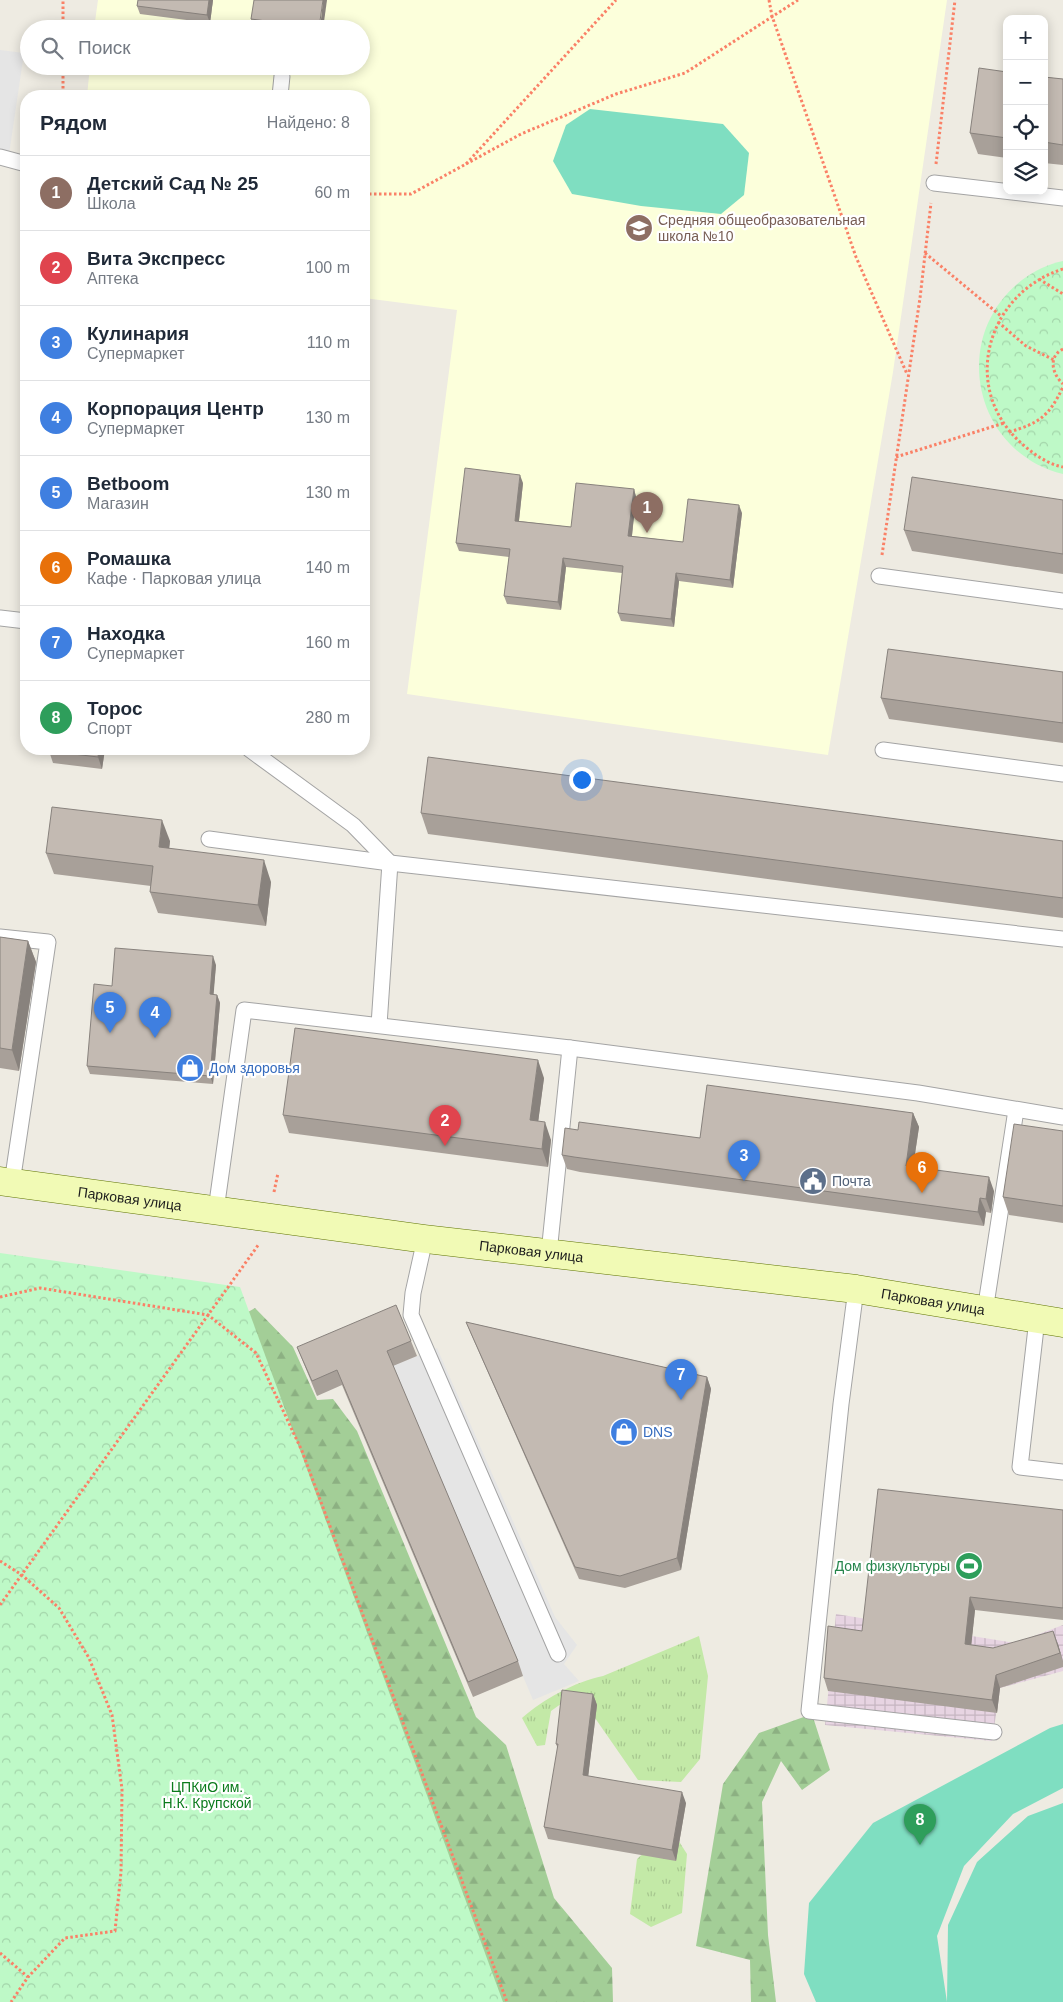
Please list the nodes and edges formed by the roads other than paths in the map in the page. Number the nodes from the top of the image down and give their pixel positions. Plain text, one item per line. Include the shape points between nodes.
1 (282, 76) dead end
2 (281, 90) edge
3 (0, 158) edge
4 (20, 163) edge
5 (934, 183) road end
6 (1063, 198) edge
7 (879, 576) road end
8 (1063, 601) edge
9 (0, 618) edge
10 (20, 620) edge
11 (883, 750) dead end
12 (257, 755) edge
13 (1063, 774) edge
14 (209, 839) dead end
15 (390, 863) junction
16 (0, 937) edge
17 (1063, 939) edge
18 (379, 1025) junction
19 (570, 1048) junction
20 (1016, 1110) junction
21 (1063, 1116) edge
22 (6, 1182) edge
23 (216, 1210) junction
24 (425, 1239) junction
25 (549, 1253) junction
26 (856, 1289) junction
27 (985, 1311) junction
28 (1050, 1321) edge
29 (1063, 1472) edge
30 (558, 1654) dead end
31 (994, 1732) dead end

1 - 2 lane
3 - 4 lane
5 - 6 lane
7 - 8 lane
9 - 10 lane
11 - 13 lane
12 - 15 lane via 353,825
14 - 15 lane
15 - 17 lane
15 - 18 lane
16 - 22 lane via 48,942
18 - 19 lane
18 - 23 lane via 244,1010
19 - 20 lane via 918,1093
19 - 25 lane
20 - 21 lane
20 - 27 lane
22 - 23 main road, Парковая улица
23 - 24 main road, Парковая улица
24 - 25 main road, Парковая улица
24 - 30 lane via 411,1315
25 - 26 main road, Парковая улица
26 - 27 main road, Парковая улица
26 - 31 lane via 809,1711
27 - 28 main road, Парковая улица
28 - 29 lane via 1020,1467

